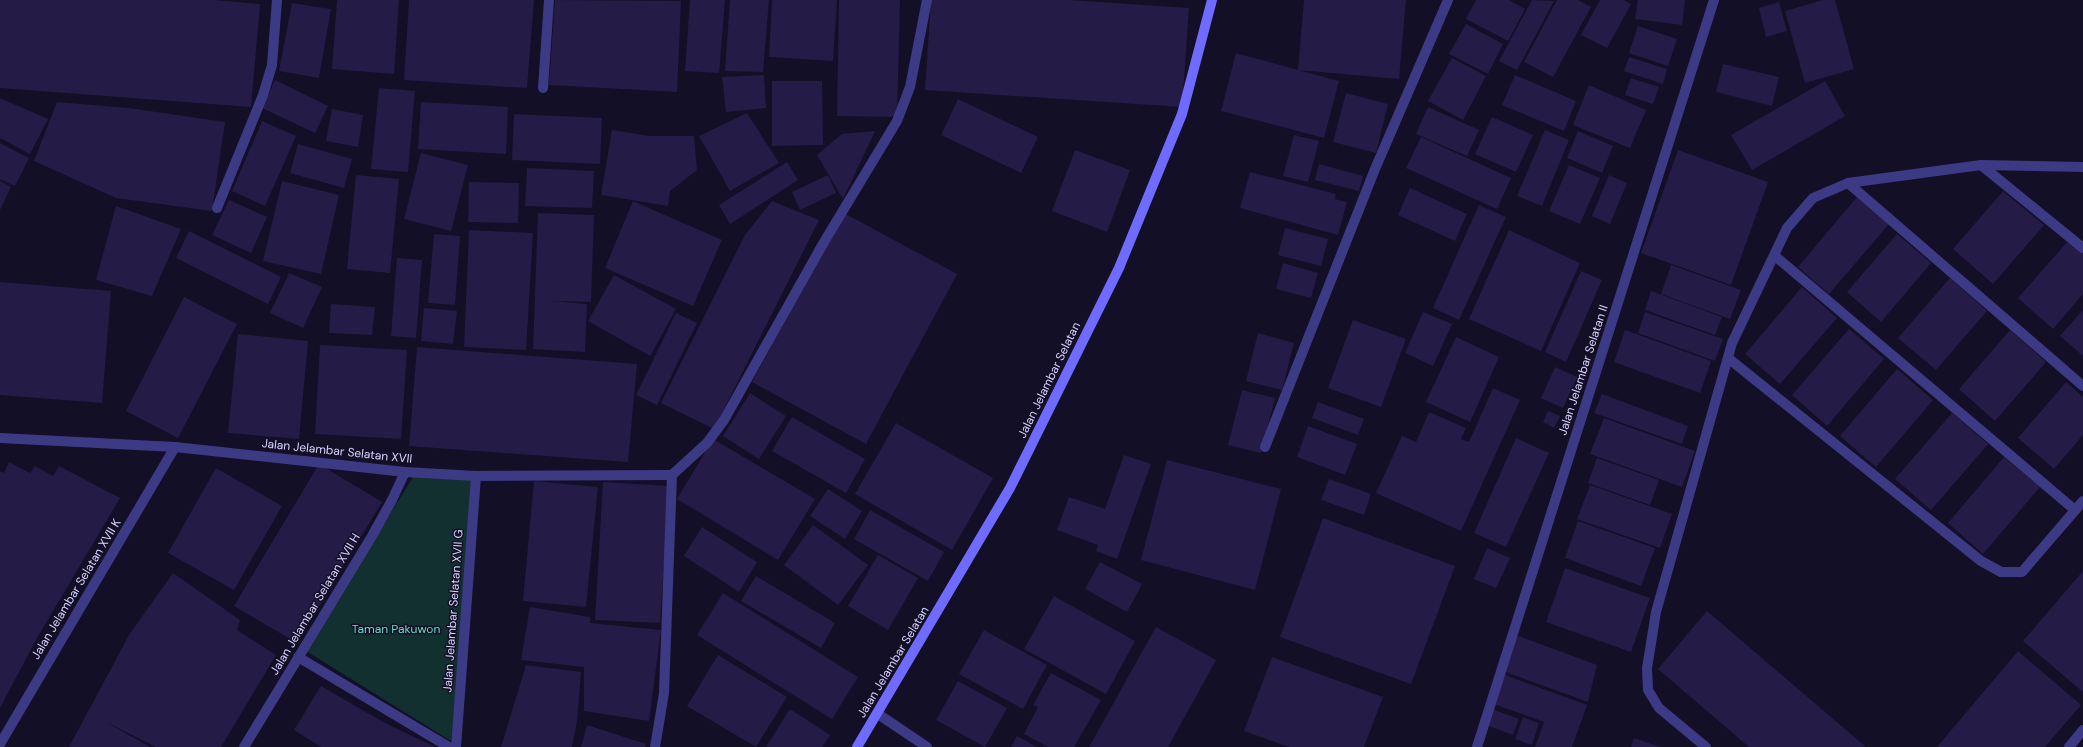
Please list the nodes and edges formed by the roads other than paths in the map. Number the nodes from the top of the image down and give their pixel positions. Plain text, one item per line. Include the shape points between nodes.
1 (277, 0) edge
2 (549, 0) edge
3 (927, 0) edge
4 (1212, 0) edge
5 (1448, 0) edge
6 (1714, 0) edge
7 (543, 88) dead end
8 (1981, 165) junction
9 (2083, 166) edge
10 (1848, 183) junction
11 (217, 208) dead end
12 (2083, 248) edge
13 (1775, 256) junction
14 (1728, 358) junction
15 (2083, 386) edge
16 (0, 438) edge
17 (175, 447) junction
18 (1265, 447) dead end
19 (405, 472) junction
20 (672, 475) junction
21 (476, 476) junction
22 (2083, 501) edge
23 (2075, 510) junction
24 (298, 658) junction
25 (878, 714) junction
26 (2083, 730) edge
27 (0, 744) edge
28 (244, 747) edge
29 (449, 747) edge
30 (456, 747) edge
31 (655, 747) edge
32 (857, 747) edge
33 (927, 747) edge
34 (1477, 747) edge
35 (1706, 747) edge
36 (2070, 747) edge

1 - 11 street via 270,72
2 - 7 street
3 - 20 street via 910,87 897,121 824,242 724,420 706,443
4 - 25 street, Jalan Jelambar Selatan via 1182,114 1119,268 1010,488
5 - 18 street via 1375,169
6 - 34 street, Jalan Jelambar Selatan II
8 - 9 street
8 - 10 street
8 - 12 street
10 - 13 street via 1813,198 1787,228
10 - 15 street
13 - 14 street via 1732,343
13 - 23 street
14 - 23 street via 1981,561 2001,572 2022,572
14 - 35 street via 1656,612 1647,668 1648,690 1659,708
16 - 17 street, Jalan Jelambar Selatan XVII
17 - 19 street, Jalan Jelambar Selatan XVII
17 - 27 street, Jalan Jelambar Selatan XVII K
19 - 21 street, Jalan Jelambar Selatan XVII
19 - 24 street, Jalan Jelambar Selatan XVII H via 372,536
20 - 21 street, Jalan Jelambar Selatan XVII
20 - 31 street via 664,693
21 - 30 street, Jalan Jelambar Selatan XVII G
22 - 23 street
24 - 28 street, Jalan Jelambar Selatan XVII H
24 - 29 street
25 - 32 street, Jalan Jelambar Selatan
25 - 33 street
26 - 36 street

